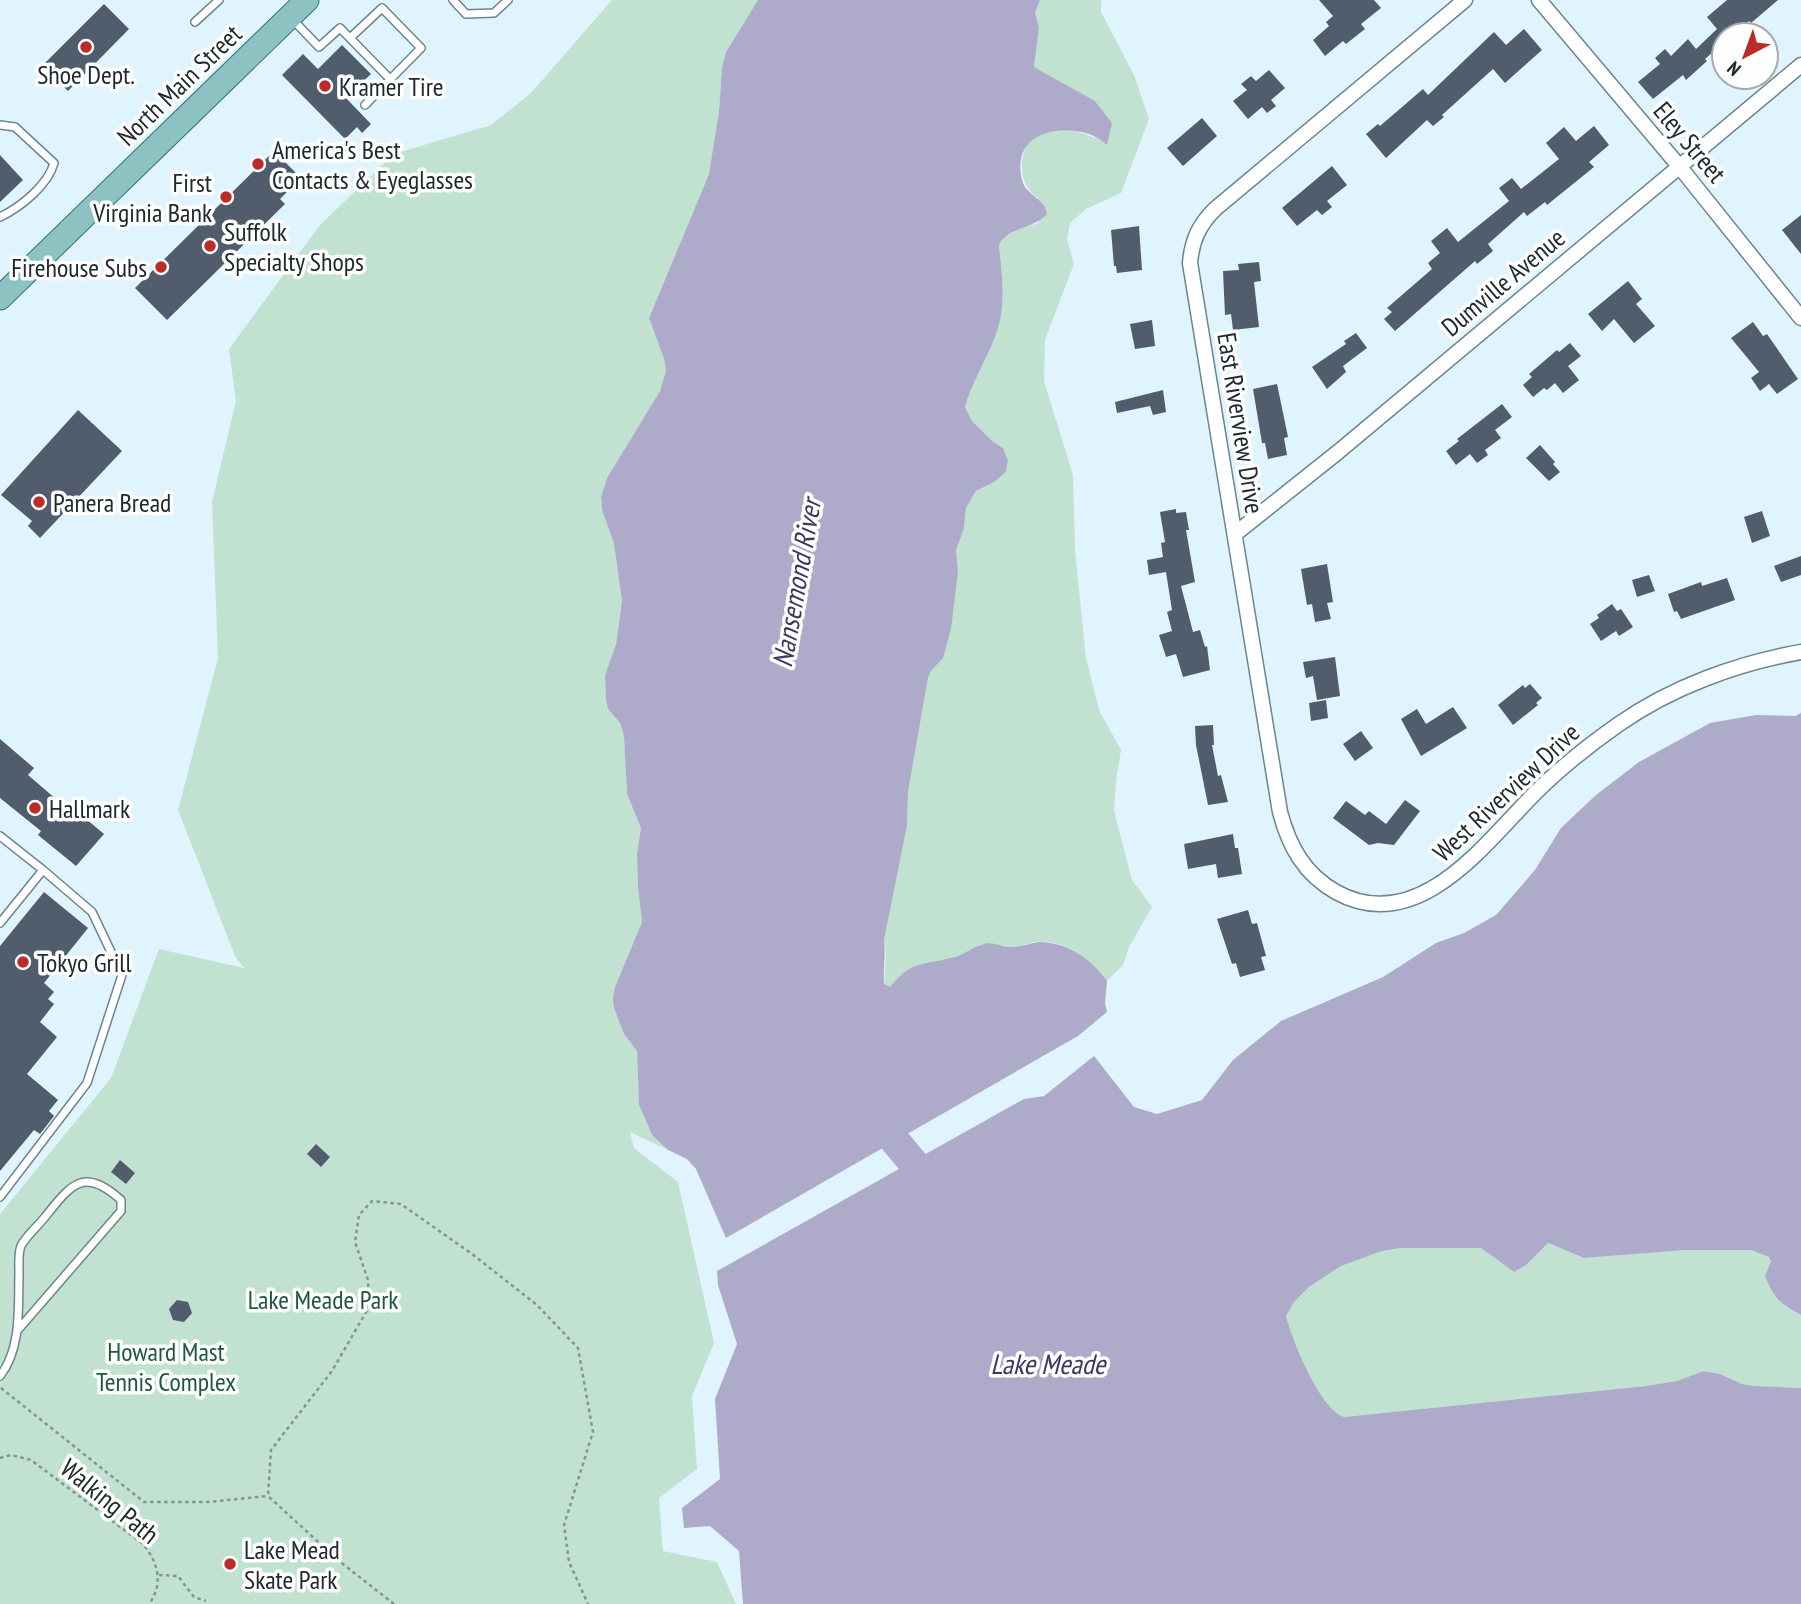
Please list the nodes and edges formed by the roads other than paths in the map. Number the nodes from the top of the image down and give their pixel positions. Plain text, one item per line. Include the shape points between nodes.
1 (219, 0) edge
2 (307, 0) edge
3 (453, 0) edge
4 (508, 0) edge
5 (1465, 0) edge
6 (1539, 0) edge
7 (290, 16) junction
8 (195, 22) dead end
9 (350, 38) junction
10 (1801, 65) edge
11 (390, 79) junction
12 (365, 105) dead end
13 (0, 125) edge
14 (1679, 166) junction
15 (0, 217) edge
16 (5, 291) edge
17 (1801, 318) edge
18 (1235, 534) junction
19 (1801, 652) edge
20 (0, 835) edge
21 (43, 870) junction
22 (1397, 902) joint
23 (0, 923) edge
24 (0, 1197) edge
25 (17, 1331) junction
26 (0, 1376) edge

1 - 8 lane
2 - 7 main road, North Main Street
3 - 4 lane via 466,14 494,13
5 - 18 street, East Riverview Drive via 1214,209 1195,234 1190,263
6 - 14 street, Eley Street
7 - 9 lane via 319,47 340,28
7 - 16 main road, North Main Street
9 - 11 lane
9 - 11 lane via 382,8 421,48
10 - 14 street, Dumville Avenue
11 - 12 lane
13 - 15 lane via 15,127 54,163 35,192
14 - 17 street, Eley Street
14 - 18 street, Dumville Avenue
18 - 22 street, East Riverview Drive via 1285,833 1307,870 1322,884 1358,900
19 - 22 street, West Riverview Drive via 1687,687 1621,722 1559,770 1445,882
20 - 21 lane
21 - 23 lane
21 - 24 lane via 92,912 122,975 87,1083
25 - 25 lane via 121,1211 121,1200 109,1190 92,1182 68,1188 20,1247
25 - 26 lane

